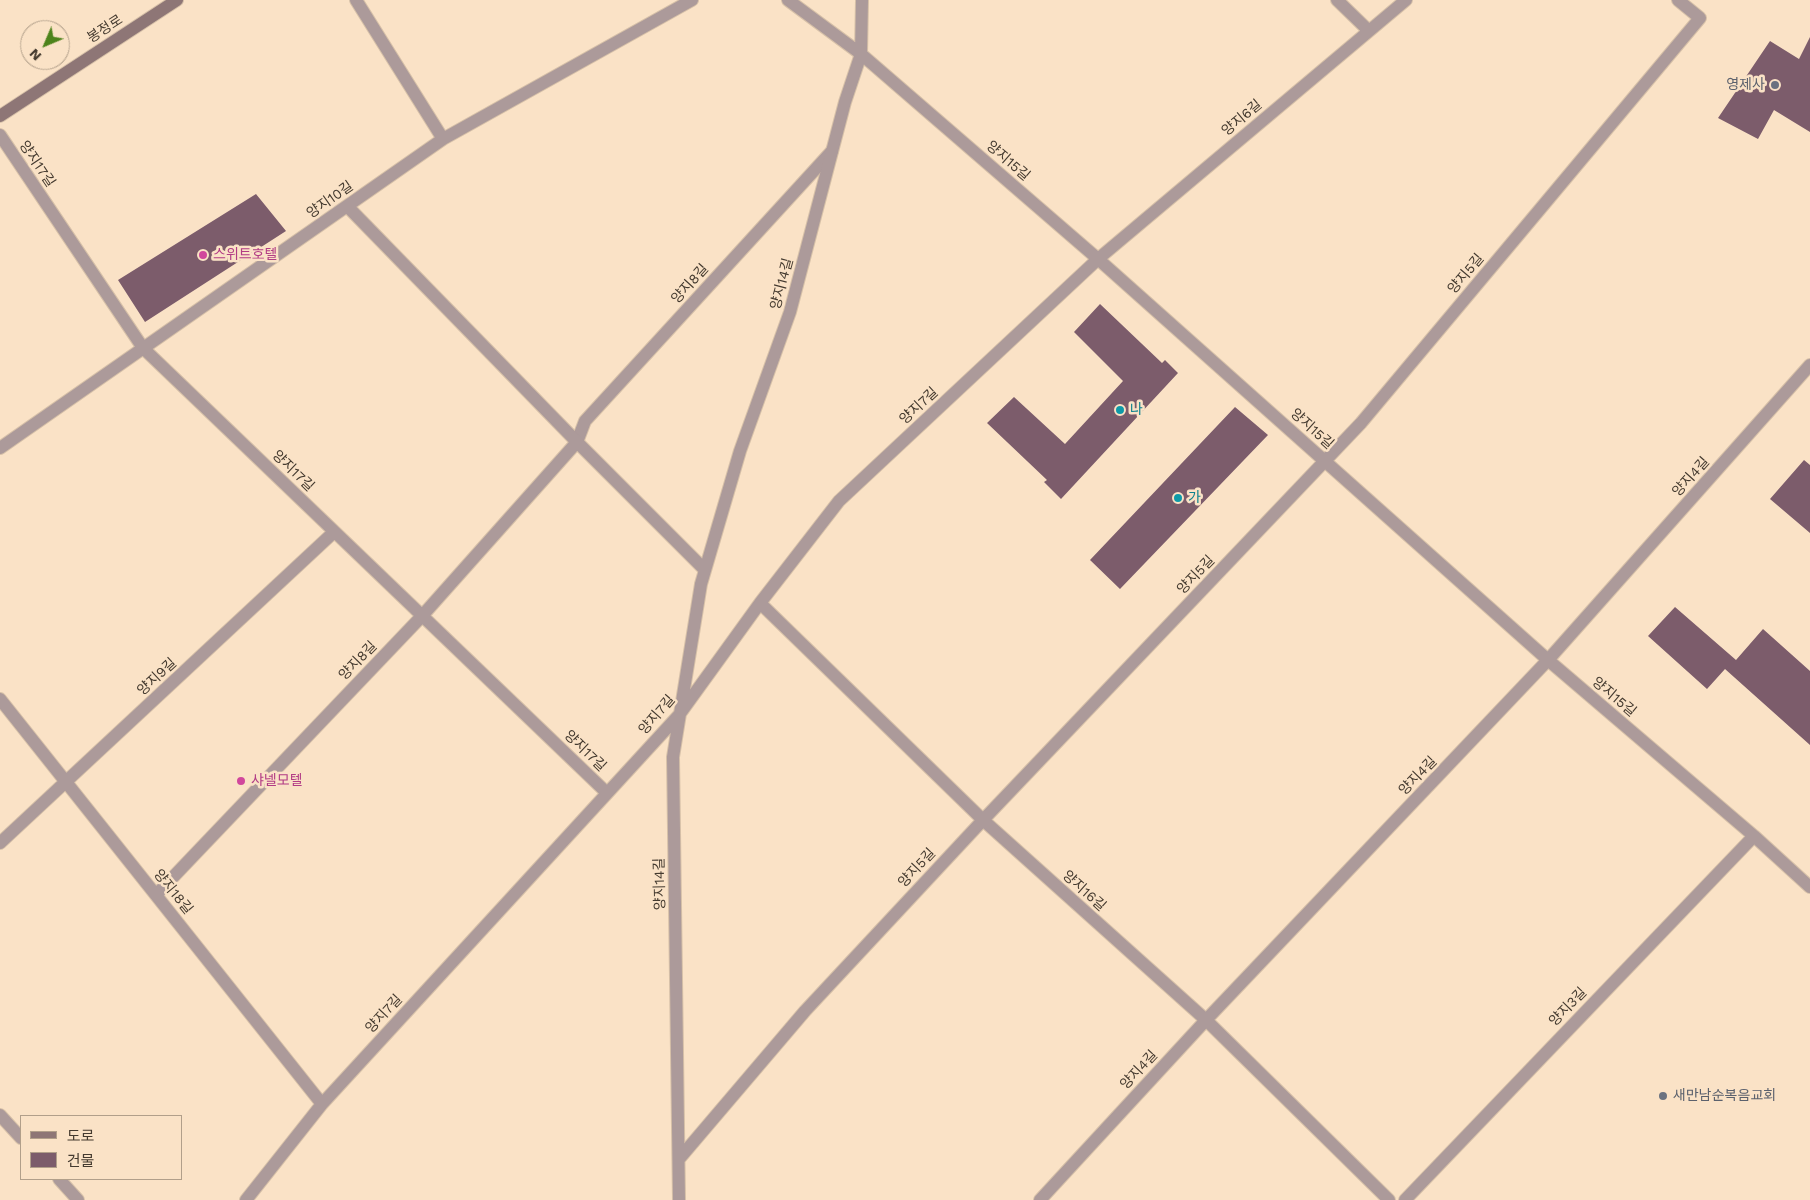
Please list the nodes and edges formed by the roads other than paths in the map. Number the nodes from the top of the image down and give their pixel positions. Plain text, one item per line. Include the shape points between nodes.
1 (177, 0) edge
2 (356, 0) edge
3 (692, 0) edge
4 (788, 0) edge
5 (862, 0) edge
6 (1337, 0) edge
7 (1406, 0) edge
8 (1678, 0) edge
9 (1369, 31) junction
10 (861, 54) junction
11 (0, 116) edge
12 (0, 135) edge
13 (443, 139) junction
14 (832, 151) junction
15 (347, 206) junction
16 (1098, 259) junction
17 (143, 348) junction
18 (1810, 365) edge
19 (577, 442) junction
20 (0, 448) edge
21 (1325, 461) junction
22 (334, 532) junction
23 (705, 570) junction
24 (760, 603) junction
25 (422, 616) junction
26 (1548, 660) junction
27 (0, 699) edge
28 (679, 715) junction
29 (67, 783) junction
30 (607, 793) junction
31 (983, 820) junction
32 (1754, 836) junction
33 (0, 843) edge
34 (1810, 887) edge
35 (156, 896) junction
36 (1206, 1020) junction
37 (322, 1104) junction
38 (0, 1115) edge
39 (20, 1137) edge
40 (679, 1159) junction
41 (60, 1180) edge
42 (78, 1200) edge
43 (246, 1200) edge
44 (679, 1200) edge
45 (1040, 1200) edge
46 (1389, 1200) edge
47 (1405, 1200) edge

1 - 11 street, 봉정로
2 - 13 street
3 - 13 street, 양지10길
4 - 10 street, 양지15길
5 - 10 street, 양지14길
6 - 9 street
7 - 9 street, 양지6길
8 - 21 street, 양지5길 via 1700,18 1361,424
9 - 16 street, 양지6길
10 - 14 street, 양지14길 via 844,102
10 - 16 street, 양지15길
12 - 17 street, 양지17길
13 - 15 street, 양지10길
14 - 19 street, 양지8길 via 585,421
14 - 23 street, 양지14길 via 790,312 740,451
15 - 17 street, 양지10길
15 - 19 street
16 - 21 street, 양지15길
16 - 24 street, 양지7길 via 839,501
17 - 20 street, 양지10길
17 - 22 street, 양지17길
18 - 26 street, 양지4길
19 - 23 street
19 - 25 street, 양지8길
21 - 26 street, 양지15길
21 - 31 street, 양지5길
22 - 25 street, 양지17길
22 - 29 street, 양지9길
23 - 28 street, 양지14길
24 - 28 street, 양지7길
24 - 31 street, 양지16길
25 - 30 street, 양지17길
25 - 35 street, 양지8길
26 - 32 street, 양지15길
26 - 36 street, 양지4길
27 - 29 street, 양지18길
28 - 30 street, 양지7길
28 - 40 street, 양지14길 via 673,757
29 - 33 street, 양지9길
29 - 35 street, 양지18길
30 - 37 street, 양지7길
31 - 36 street, 양지16길
31 - 40 street, 양지5길 via 805,1012
32 - 34 street, 양지15길
32 - 47 street, 양지3길
35 - 37 street, 양지18길
36 - 45 street, 양지4길
36 - 46 street, 양지16길
37 - 43 street, 양지7길
38 - 39 street
40 - 44 street, 양지14길
41 - 42 street

